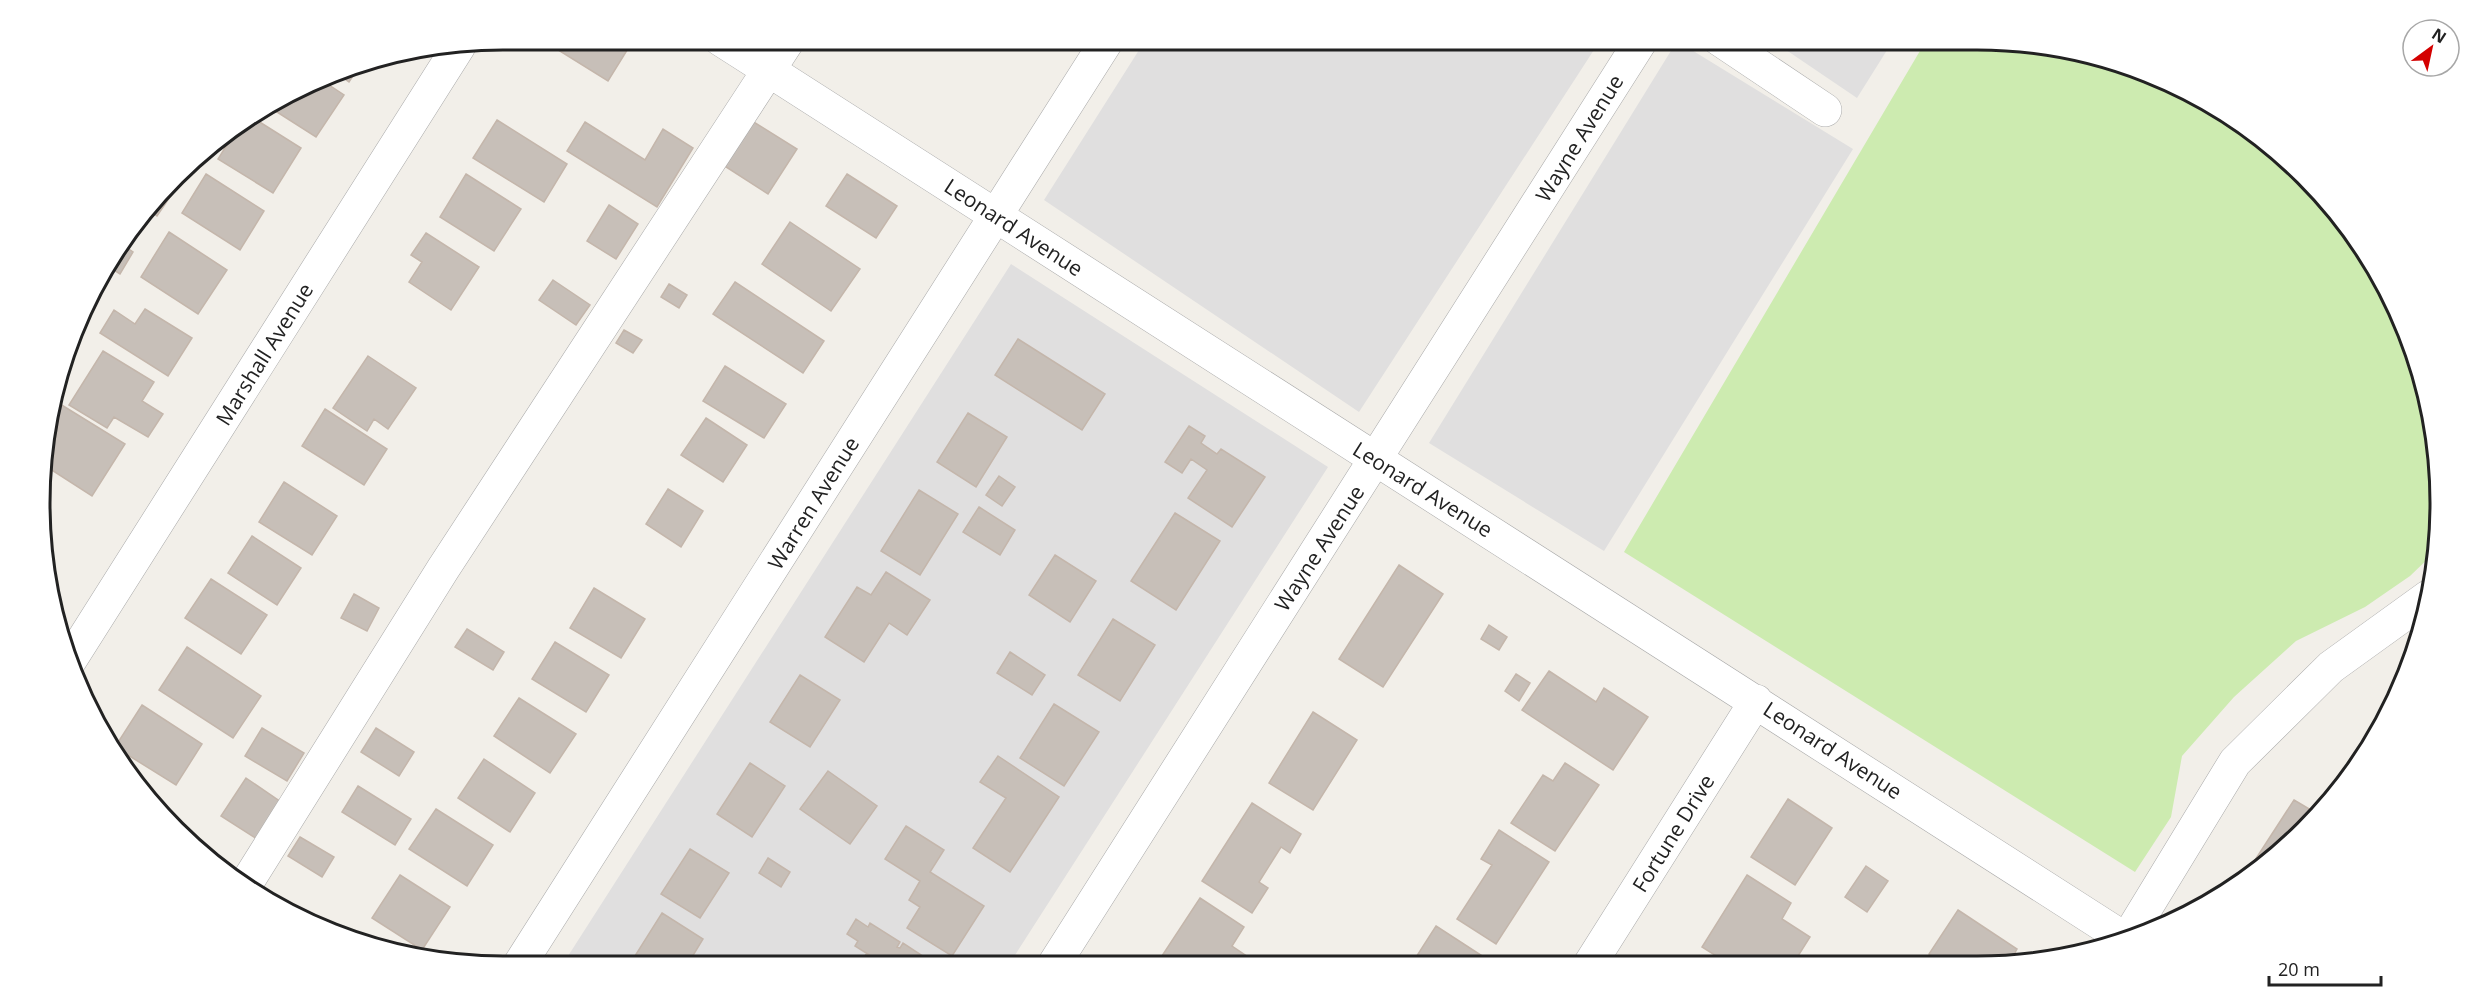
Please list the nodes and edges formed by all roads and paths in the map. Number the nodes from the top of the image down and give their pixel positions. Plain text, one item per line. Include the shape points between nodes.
1 (737, 50) edge
2 (782, 50) edge
3 (1101, 50) edge
4 (1635, 50) edge
5 (1735, 50) edge
6 (455, 52) edge
7 (769, 70) junction
8 (1825, 111) dead end
9 (996, 216) junction
10 (1376, 459) junction
11 (2418, 604) edge
12 (75, 652) edge
13 (1756, 701) junction
14 (249, 879) edge
15 (2133, 928) edge
16 (2117, 933) edge
17 (525, 956) edge
18 (1059, 956) edge
19 (1595, 956) edge

1 - 7 street, Leonard Avenue
2 - 7 street
3 - 9 street, Warren Avenue
4 - 10 street, Wayne Avenue
5 - 8 street
6 - 12 street, Marshall Avenue
7 - 9 street, Leonard Avenue
7 - 14 street via 450,559
9 - 10 street, Leonard Avenue
9 - 17 street, Warren Avenue
10 - 13 street, Leonard Avenue
10 - 18 street, Wayne Avenue
11 - 15 street via 2331,666 2235,762
13 - 16 street, Leonard Avenue
13 - 19 street, Fortune Drive

